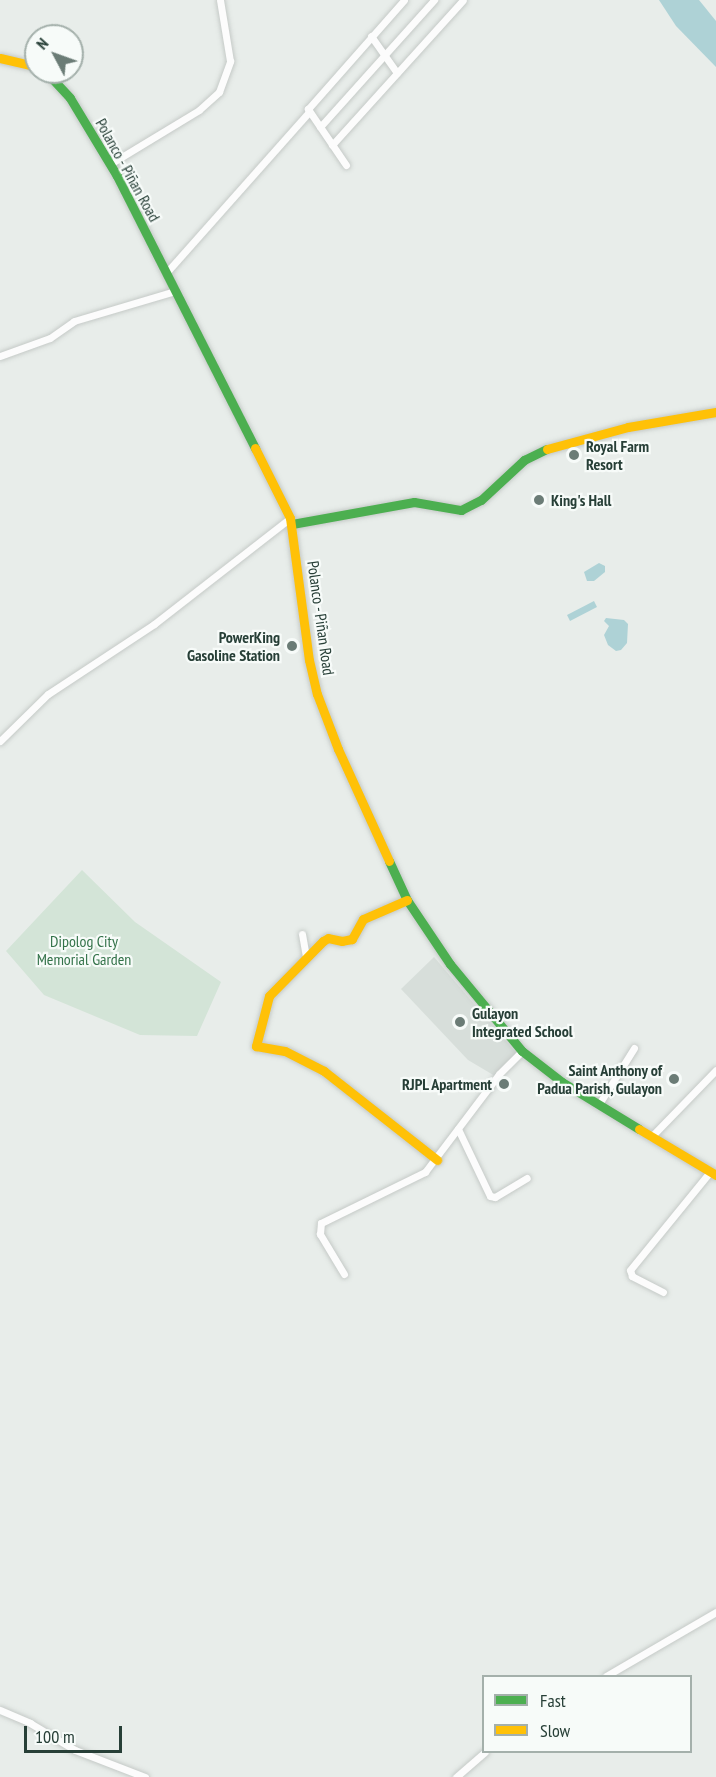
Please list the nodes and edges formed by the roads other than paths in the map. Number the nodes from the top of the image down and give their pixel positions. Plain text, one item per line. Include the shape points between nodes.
1 (220, 0) edge
2 (404, 0) edge
3 (434, 0) edge
4 (463, 0) edge
5 (371, 36) junction
6 (385, 55) junction
7 (0, 58) edge
8 (24, 63) edge
9 (397, 73) junction
10 (59, 84) edge
11 (309, 112) junction
12 (320, 128) junction
13 (332, 145) junction
14 (110, 164) junction
15 (346, 165) dead end
16 (166, 273) junction
17 (175, 291) junction
18 (0, 356) edge
19 (716, 412) edge
20 (291, 521) junction
21 (0, 741) edge
22 (407, 900) junction
23 (302, 934) dead end
24 (306, 957) junction
25 (634, 1048) dead end
26 (522, 1051) junction
27 (716, 1070) edge
28 (599, 1104) junction
29 (458, 1129) junction
30 (651, 1137) junction
31 (437, 1160) junction
32 (713, 1174) edge
33 (526, 1178) dead end
34 (344, 1274) dead end
35 (663, 1292) dead end
36 (716, 1612) edge
37 (609, 1675) edge
38 (0, 1710) edge
39 (483, 1753) edge
40 (145, 1777) edge
41 (456, 1777) edge

1 - 14 street via 230,61 219,92 199,110
2 - 5 street
3 - 6 street
4 - 9 street
5 - 6 street
5 - 11 street via 309,107
6 - 9 street
6 - 12 street
7 - 8 main road
9 - 13 street
10 - 14 main road, Polanco - Piñan Road
11 - 12 street
11 - 16 street
12 - 13 street
13 - 15 street
14 - 16 main road, Polanco - Piñan Road
16 - 17 main road, Polanco - Piñan Road
17 - 18 street via 74,321 50,338
17 - 20 main road, Polanco - Piñan Road
19 - 20 main road via 549,448 524,460 480,500 461,510 414,502
20 - 21 street via 154,624 48,694
20 - 22 main road, Polanco - Piñan Road via 317,694
22 - 24 main road via 363,919 352,939 328,938
22 - 26 main road, Polanco - Piñan Road via 450,964
23 - 24 street
24 - 31 main road via 269,996 256,1046 285,1051 324,1071
25 - 28 street
26 - 28 main road, Polanco - Piñan Road
26 - 29 street via 499,1074
27 - 30 street
28 - 30 main road, Polanco - Piñan Road
29 - 31 street
29 - 33 street via 490,1196 495,1197
30 - 32 main road, Polanco - Piñan Road
31 - 34 street via 419,1176 321,1223 320,1234
32 - 35 street via 630,1270 632,1276
36 - 37 street
38 - 40 street via 75,1750
39 - 41 street

